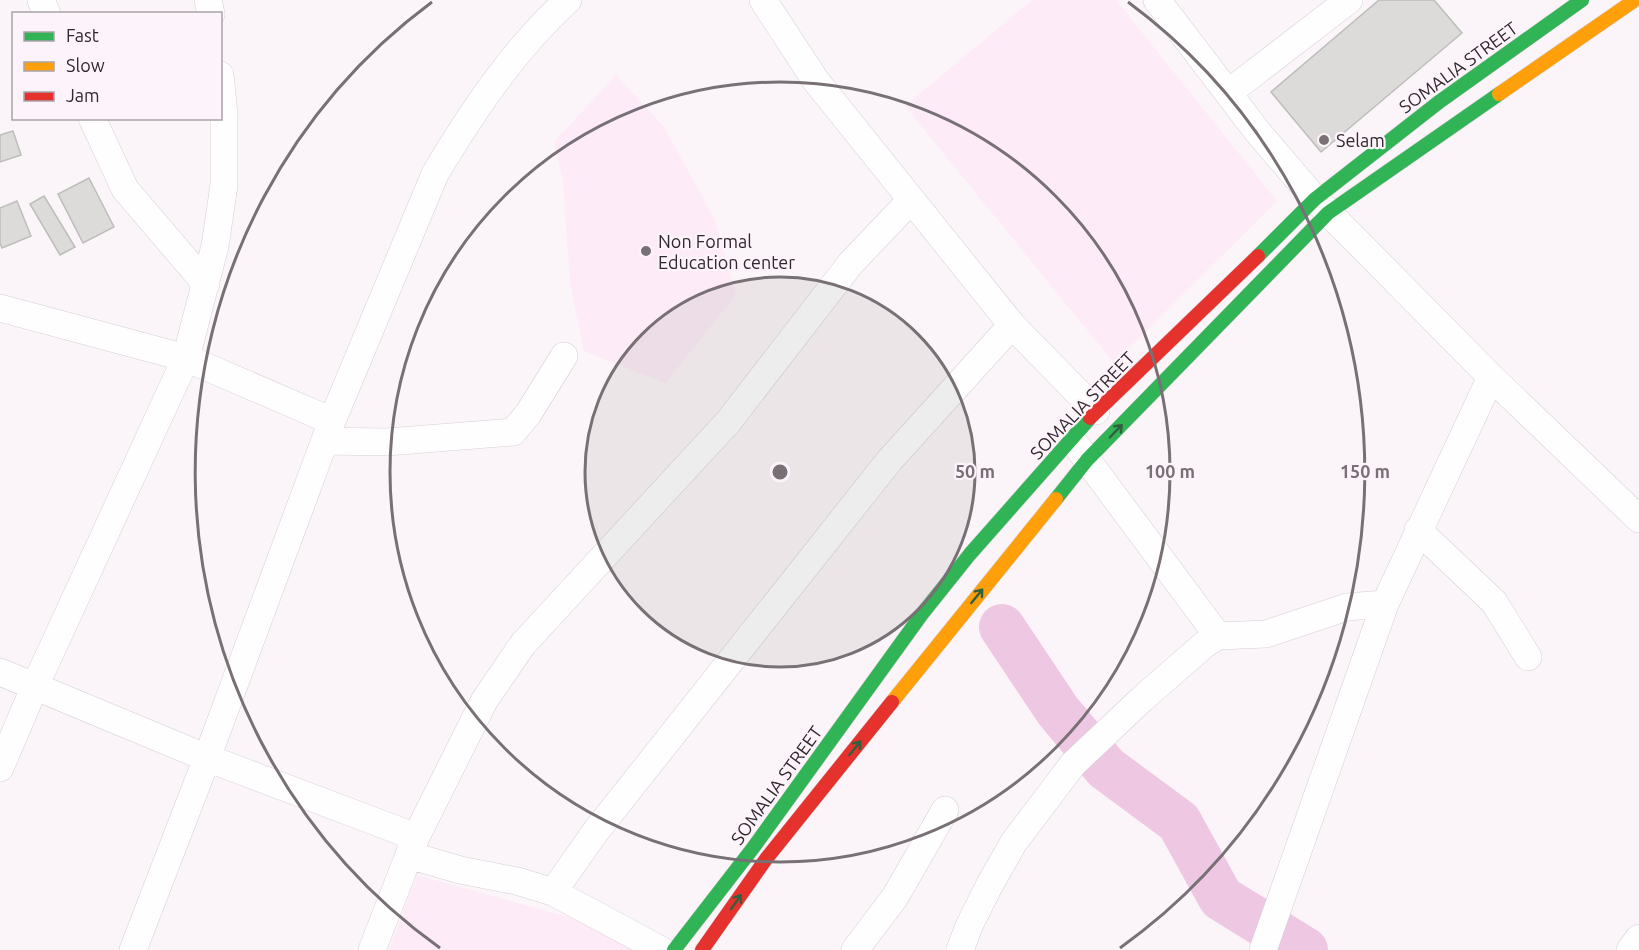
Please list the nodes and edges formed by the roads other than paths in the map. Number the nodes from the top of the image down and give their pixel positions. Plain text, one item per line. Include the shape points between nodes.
1 (568, 0) edge
2 (763, 0) edge
3 (1157, 0) edge
4 (1349, 0) edge
5 (1582, 0) edge
6 (1635, 0) edge
7 (222, 91) edge
8 (1228, 93) junction
9 (93, 120) edge
10 (911, 200) junction
11 (1322, 206) junction
12 (206, 284) junction
13 (0, 308) edge
14 (1012, 325) junction
15 (564, 356) dead end
16 (186, 358) junction
17 (1491, 376) junction
18 (1096, 411) junction
19 (329, 431) junction
20 (1079, 449) junction
21 (1639, 519) edge
22 (1418, 530) junction
23 (1385, 604) junction
24 (1218, 636) junction
25 (1527, 657) dead end
26 (0, 672) edge
27 (35, 686) junction
28 (207, 759) junction
29 (0, 768) edge
30 (945, 810) dead end
31 (413, 846) junction
32 (553, 892) junction
33 (1268, 937) edge
34 (1639, 938) edge
35 (133, 950) edge
36 (372, 950) edge
37 (661, 950) edge
38 (674, 950) edge
39 (702, 950) edge
40 (855, 950) edge
41 (960, 950) edge
42 (1630, 950) edge

1 - 19 street via 518,51 435,174
2 - 10 street via 816,81
3 - 8 street
4 - 8 street
5 - 11 main road, SOMALIA STREET via 1439,102
6 - 11 main road
7 - 12 street via 224,186
8 - 11 street
9 - 12 street via 124,189
10 - 14 street
10 - 31 street via 851,263 728,422 523,644 484,701
11 - 17 street
11 - 18 main road, SOMALIA STREET via 1253,261
20 -> 11 main road
12 - 16 street
13 - 16 street
14 - 18 street
14 - 32 street via 889,461 596,831
15 - 19 street via 513,432 387,442
16 - 19 street
16 - 27 street
17 - 21 street
17 - 22 street
18 - 20 main road, SOMALIA STREET
19 - 28 street
20 - 24 street
20 - 38 main road, SOMALIA STREET via 970,554
39 -> 20 main road via 766,859
22 - 23 street
22 - 25 street via 1494,602
23 - 24 street via 1347,608 1266,634
23 - 33 street
24 - 41 street via 1189,657 1073,764 1014,842
26 - 27 street
27 - 28 street
27 - 29 street
28 - 31 street
28 - 35 street
30 - 40 street via 895,897
31 - 32 street via 460,870
31 - 36 street
32 - 37 street
34 - 42 street

